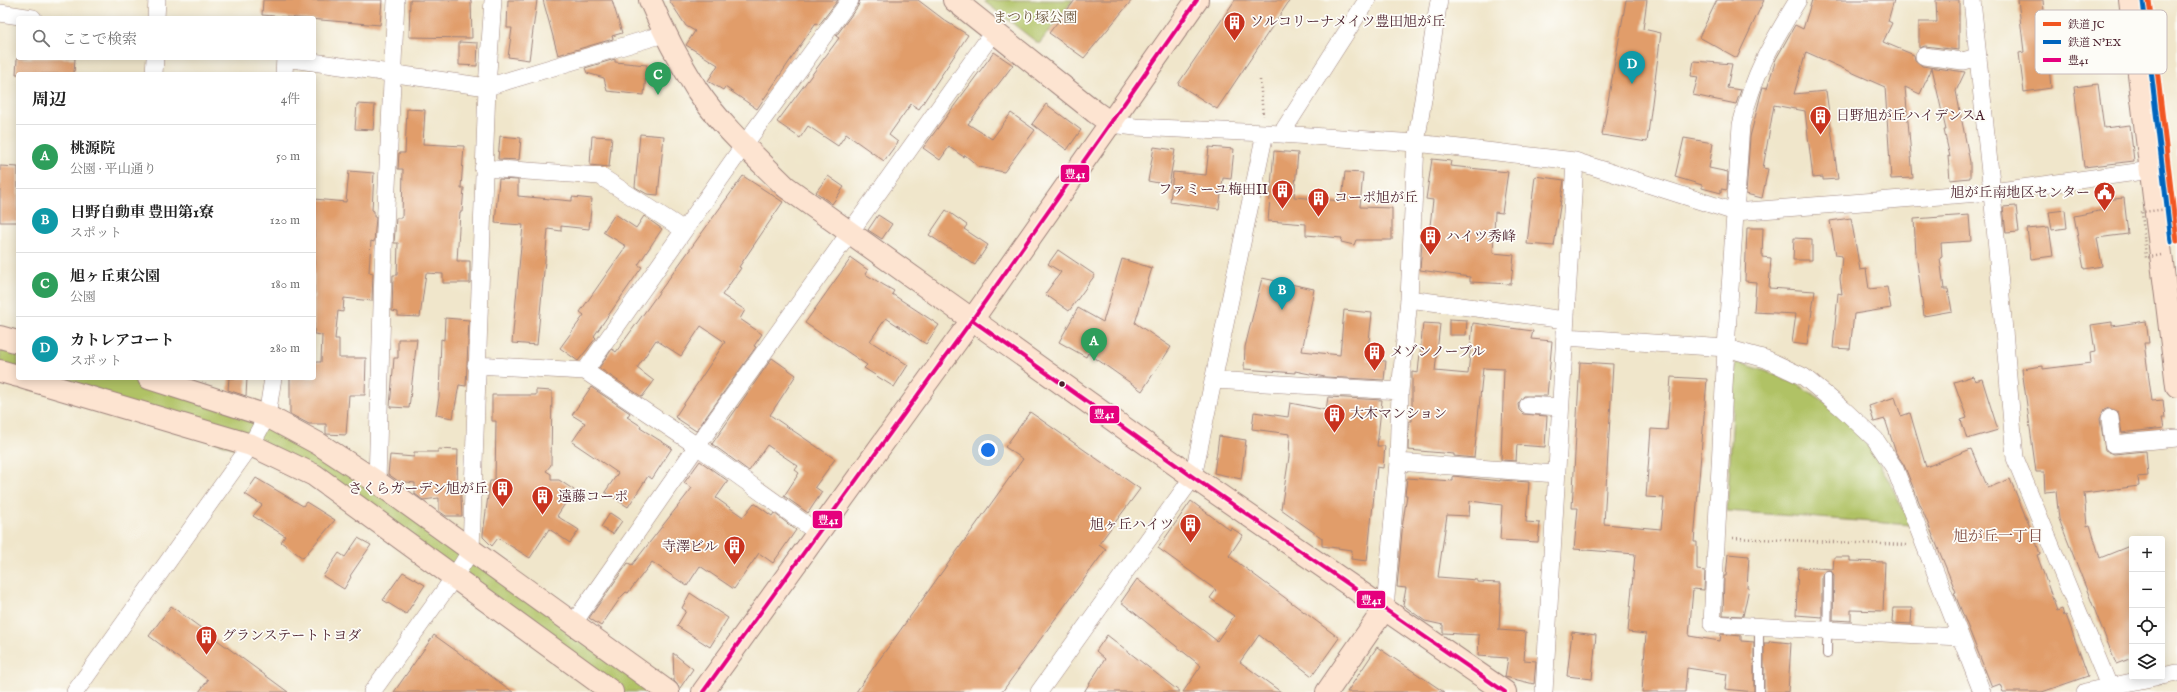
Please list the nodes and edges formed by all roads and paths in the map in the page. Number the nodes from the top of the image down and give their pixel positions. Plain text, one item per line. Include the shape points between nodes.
1 (157, 0) edge
2 (396, 0) edge
3 (493, 0) edge
4 (650, 0) edge
5 (850, 0) edge
6 (954, 0) edge
7 (1197, 0) edge
8 (1367, 0) edge
9 (1438, 0) edge
10 (1798, 0) edge
11 (1972, 0) edge
12 (2130, 0) edge
13 (2131, 10) edge
14 (0, 13) edge
15 (20, 16) edge
16 (156, 16) edge
17 (994, 31) junction
18 (664, 34) junction
19 (1924, 56) dead end
20 (1977, 57) junction
21 (155, 60) edge
22 (285, 60) edge
23 (298, 60) edge
24 (154, 72) edge
25 (284, 72) edge
26 (392, 74) junction
27 (2139, 74) edge
28 (1260, 80) dead end
29 (487, 86) junction
30 (1112, 124) junction
31 (1273, 133) junction
32 (1416, 143) junction
33 (744, 145) junction
34 (1576, 162) junction
35 (483, 168) junction
36 (2151, 170) junction
37 (1992, 192) junction
38 (2177, 208) edge
39 (1735, 212) junction
40 (684, 230) junction
41 (849, 233) junction
42 (2161, 255) junction
43 (1409, 299) junction
44 (972, 320) junction
45 (1565, 320) junction
46 (0, 337) edge
47 (1564, 337) junction
48 (16, 341) edge
49 (1726, 348) junction
50 (476, 365) junction
51 (0, 371) edge
52 (586, 371) junction
53 (16, 375) edge
54 (31, 380) edge
55 (155, 380) edge
56 (272, 380) edge
57 (1213, 380) junction
58 (2177, 386) edge
59 (1400, 391) junction
60 (1528, 405) dead end
61 (1560, 407) junction
62 (267, 416) junction
63 (2110, 418) dead end
64 (2177, 438) edge
65 (251, 445) junction
66 (697, 446) junction
67 (1398, 462) junction
68 (1556, 474) junction
69 (1193, 477) junction
70 (377, 482) junction
71 (818, 533) junction
72 (1716, 538) junction
73 (1902, 545) dead end
74 (471, 550) junction
75 (1828, 575) dead end
76 (455, 576) junction
77 (1385, 608) junction
78 (573, 624) junction
79 (1759, 626) junction
80 (1826, 628) junction
81 (1959, 637) junction
82 (1827, 654) dead end
83 (2177, 673) edge
84 (2165, 675) edge
85 (2140, 680) edge
86 (2109, 686) junction
87 (75, 692) edge
88 (372, 692) edge
89 (612, 692) edge
90 (668, 692) edge
91 (703, 692) edge
92 (1038, 692) edge
93 (1327, 692) edge
94 (1505, 692) edge
95 (1544, 692) edge
96 (1759, 692) edge
97 (1982, 692) edge
98 (2085, 692) edge

1 - 16 street
2 - 26 street
3 - 29 street
4 - 18 street
5 - 33 street
6 - 17 street
7 - 30 street
8 - 31 street
9 - 32 street
10 - 39 street via 1759,66 1748,97 1737,153
11 - 20 street
12 - 13 street
14 - 15 street
17 - 30 street
17 - 41 street
18 - 29 street
18 - 33 street via 698,90
19 - 20 street via 1963,61
20 - 37 street
21 - 24 street
22 - 25 street
23 - 26 street
26 - 29 street
26 - 70 street
27 - 36 street
28 - 31 path
29 - 35 street
30 - 31 street
30 - 44 street
31 - 32 street
31 - 57 street
32 - 34 street
32 - 43 street
33 - 40 street
33 - 41 street via 786,187
34 - 39 street
34 - 45 street
35 - 40 street via 600,176
35 - 50 street
36 - 37 street
36 - 42 street
37 - 39 street
37 - 86 street via 2015,458
38 - 42 path, bridge via 2142,212 2146,258
39 - 49 street
40 - 52 street
41 - 44 street
41 - 66 street
42 - 58 street
43 - 45 street
43 - 59 street
44 - 69 street
44 - 71 street
45 - 47 street
46 - 48 street
47 - 49 street
47 - 61 street
49 - 72 street
49 - 81 street via 1766,359 1804,377 1844,409 1875,439 1895,469
50 - 52 street
50 - 74 street
51 - 53 street
52 - 66 street
54 - 65 street
55 - 62 street
56 - 62 street
57 - 59 street
57 - 69 street
59 - 67 street
60 - 61 street
61 - 68 street
62 - 65 street
62 - 70 street via 319,444
63 - 64 street via 2113,444
65 - 76 street via 314,475
65 - 87 street
66 - 71 street
66 - 78 street
67 - 68 street
67 - 77 street
68 - 95 street
69 - 77 street
69 - 92 street
70 - 74 street
71 - 91 street
72 - 73 path
72 - 79 street via 1712,624
74 - 76 street
74 - 78 street
75 - 80 lane
76 - 88 street
76 - 89 street
77 - 93 street
77 - 94 street
78 - 90 street
79 - 80 street
79 - 96 lane
80 - 81 street
80 - 82 lane
81 - 97 street
83 - 84 street
85 - 86 street
86 - 98 street

